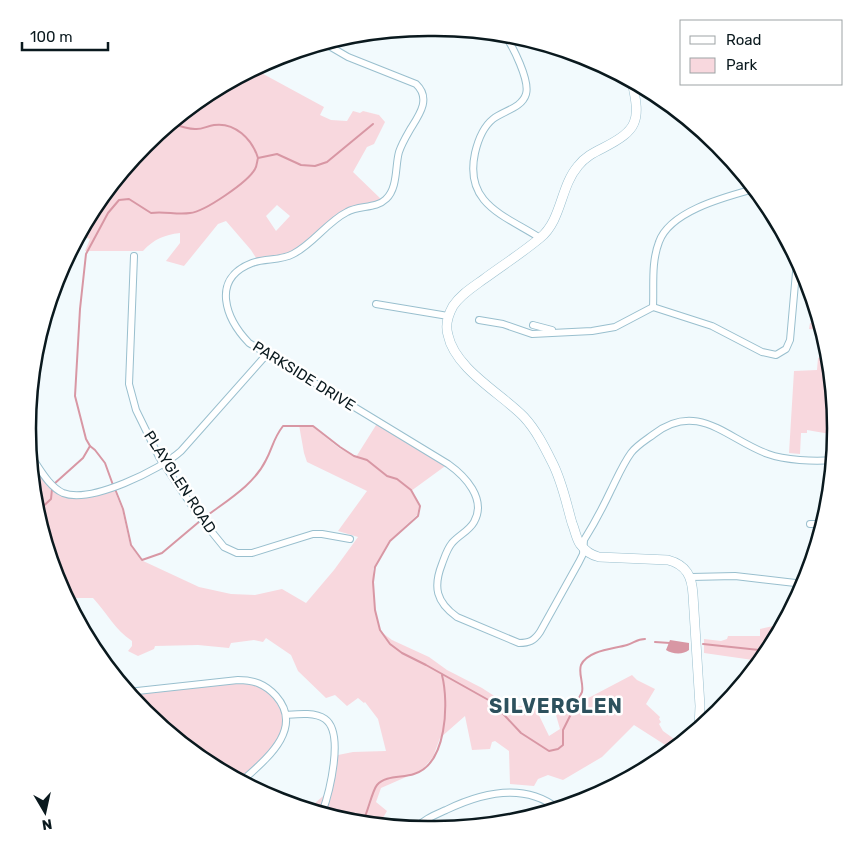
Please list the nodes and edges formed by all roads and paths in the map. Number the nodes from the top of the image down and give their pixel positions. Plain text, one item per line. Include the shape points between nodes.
1 (509, 44) edge
2 (333, 48) edge
3 (633, 90) edge
4 (747, 191) edge
5 (540, 238) junction
6 (134, 256) dead end
7 (796, 275) edge
8 (376, 304) dead end
9 (653, 307) junction
10 (448, 316) junction
11 (479, 320) dead end
12 (533, 325) dead end
13 (558, 332) junction
14 (267, 354) junction
15 (825, 460) edge
16 (164, 464) junction
17 (38, 467) edge
18 (810, 524) dead end
19 (814, 524) edge
20 (350, 539) dead end
21 (583, 548) junction
22 (691, 577) junction
23 (795, 583) edge
24 (138, 691) edge
25 (286, 715) junction
26 (699, 717) edge
27 (247, 776) edge
28 (550, 803) edge
29 (325, 806) edge
30 (425, 821) edge

1 - 5 street via 527,92 522,101 493,119 485,128 473,166 474,180 487,205
2 - 14 street, PARKSIDE DRIVE via 416,84 422,91 423,107 400,149 388,197 377,204 344,213 292,255 252,263 230,279 226,302 231,319 249,343
3 - 5 street via 636,112 631,130 578,165 569,178 554,221
4 - 9 street via 702,206 667,228 656,250
5 - 10 street via 470,289
6 - 16 street, PLAYGLEN ROAD via 130,388 136,410
7 - 9 street via 790,340 780,354 766,354 720,329
8 - 10 street
9 - 13 street via 609,329
10 - 21 street via 448,338 456,353 487,386 523,416 540,438 558,472
11 - 13 street via 504,324 532,334
12 - 13 street
14 - 16 street via 188,444
14 - 21 street, PARKSIDE DRIVE via 448,464 469,484 476,499 477,516 450,547 437,580 440,599 457,617 520,643 533,640 579,562
15 - 21 street via 769,455 721,428 701,421 669,424 631,453 584,540
16 - 17 street via 109,488 77,495 57,489
16 - 20 street, PLAYGLEN ROAD via 224,547 240,554 313,534
18 - 19 street
21 - 22 street via 598,557 668,560 684,567
22 - 23 street via 735,576
22 - 26 street
24 - 25 street via 252,681 269,689
25 - 27 street via 282,737 275,750
25 - 29 street via 320,716 332,728 331,779
28 - 30 street via 529,795 493,794 469,799

